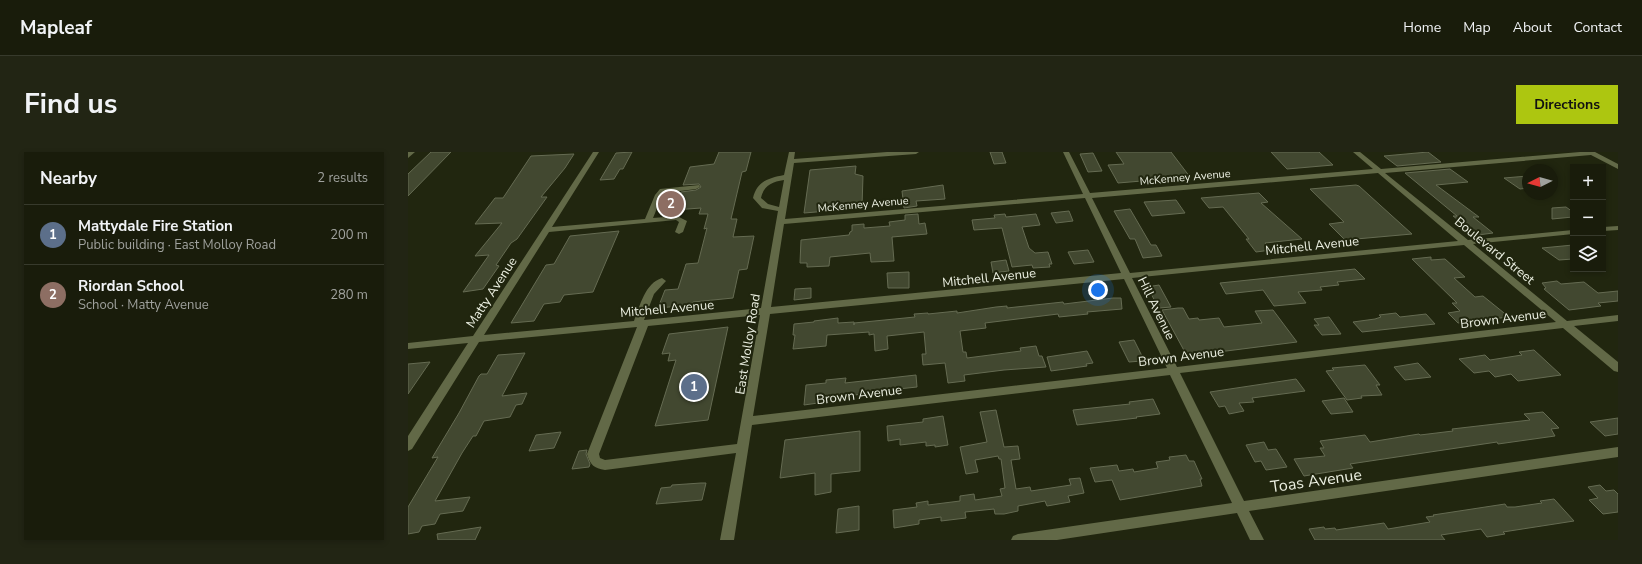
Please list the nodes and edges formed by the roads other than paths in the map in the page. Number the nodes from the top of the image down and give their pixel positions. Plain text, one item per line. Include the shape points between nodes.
1 (412, 152) edge
2 (596, 152) edge
3 (916, 152) edge
4 (1066, 152) edge
5 (1356, 152) edge
6 (1591, 153) edge
7 (408, 156) edge
8 (791, 156) edge
9 (1618, 167) edge
10 (1380, 172) junction
11 (788, 177) junction
12 (696, 187) dead end
13 (1088, 196) junction
14 (782, 210) junction
15 (648, 221) junction
16 (780, 222) junction
17 (1618, 228) edge
18 (1606, 229) edge
19 (546, 230) junction
20 (680, 232) dead end
21 (1570, 232) edge
22 (1466, 243) junction
23 (1127, 277) junction
24 (662, 281) dead end
25 (765, 312) junction
26 (1618, 318) edge
27 (641, 324) junction
28 (1565, 324) junction
29 (476, 339) junction
30 (408, 346) edge
31 (1618, 368) edge
32 (1174, 372) junction
33 (747, 421) junction
34 (408, 446) edge
35 (743, 448) junction
36 (1618, 452) edge
37 (1241, 508) junction
38 (728, 540) edge
39 (1018, 540) edge
40 (1257, 540) edge

1 - 7 street
2 - 19 street, Matty Avenue
3 - 8 street
4 - 13 street, Hill Avenue
5 - 10 street, Boulevard Street
6 - 9 street
6 - 10 street, McKenney Avenue
8 - 11 street, East Molloy Road
10 - 13 street, McKenney Avenue
10 - 22 street, Boulevard Street
11 - 14 street, East Molloy Road
11 - 14 street via 764,183 758,189 757,198 765,206
12 - 15 street via 663,191
13 - 16 street, McKenney Avenue
13 - 23 street, Hill Avenue
14 - 16 street, East Molloy Road
15 - 19 street
15 - 20 street via 677,218 683,221
16 - 25 street, East Molloy Road
17 - 18 street
19 - 29 street, Matty Avenue
21 - 22 street, Mitchell Avenue
22 - 23 street, Mitchell Avenue
22 - 28 street, Boulevard Street
23 - 25 street, Mitchell Avenue
23 - 32 street, Hill Avenue
24 - 27 street via 650,291
25 - 27 street, Mitchell Avenue
25 - 33 street, East Molloy Road
26 - 28 street, Brown Avenue
27 - 29 street, Mitchell Avenue
27 - 35 street via 593,454 595,461 605,465
28 - 31 street, Boulevard Street
28 - 32 street, Brown Avenue
29 - 30 street, Mitchell Avenue
29 - 34 street, Matty Avenue
32 - 33 street, Brown Avenue
32 - 37 street, Hill Avenue
33 - 35 street, East Molloy Road
35 - 38 street, East Molloy Road
36 - 37 street, Toas Avenue
37 - 39 street, Toas Avenue
37 - 40 street, Hill Avenue

